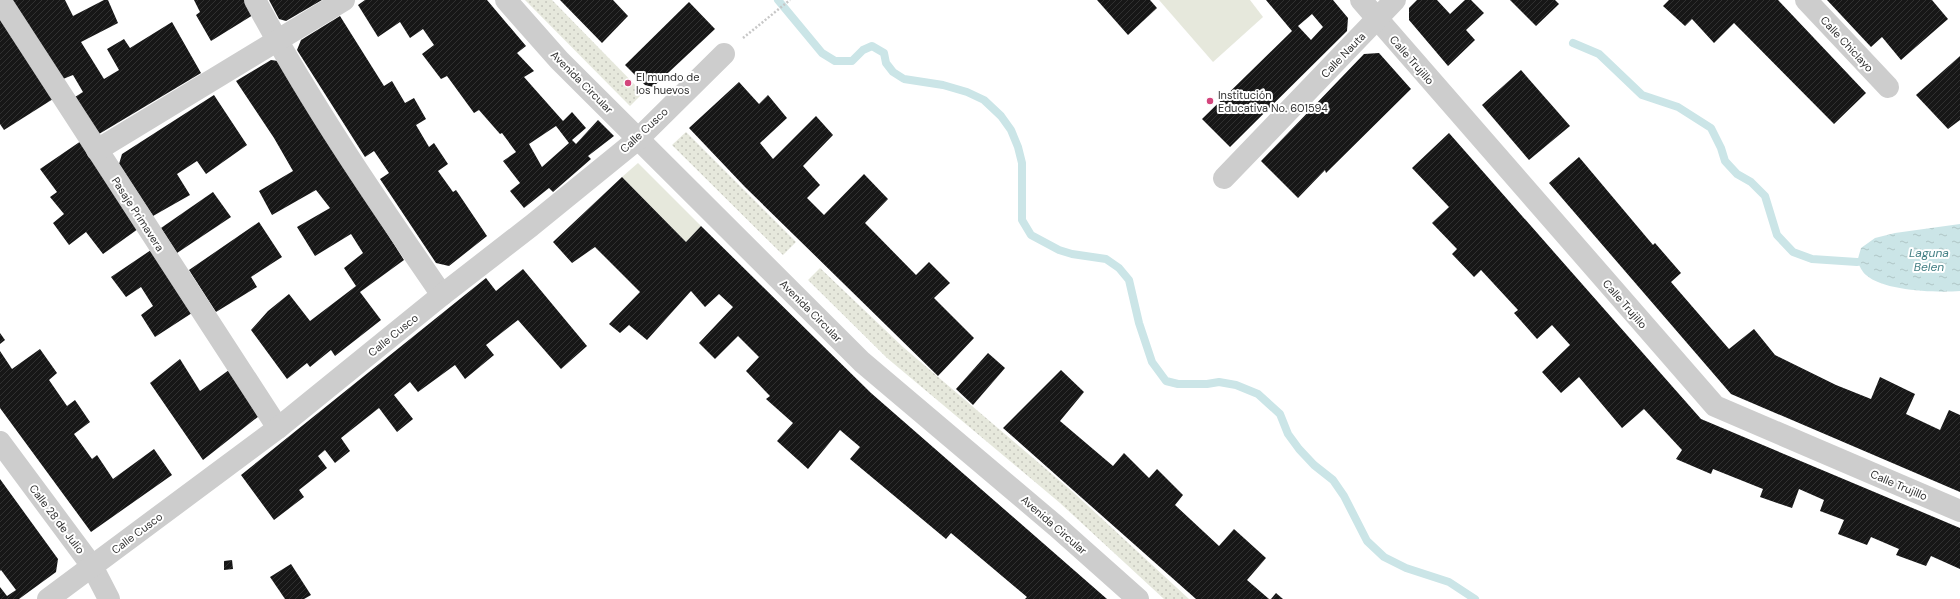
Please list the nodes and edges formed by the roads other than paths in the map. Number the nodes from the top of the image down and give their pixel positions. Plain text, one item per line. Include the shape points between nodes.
1 (0, 0) edge
2 (255, 0) edge
3 (344, 0) edge
4 (506, 0) edge
5 (1361, 0) edge
6 (1395, 0) edge
7 (1806, 0) edge
8 (1377, 19) junction
9 (278, 42) junction
10 (724, 54) road end
11 (1888, 87) dead end
12 (638, 138) junction
13 (97, 150) junction
14 (1224, 178) dead end
15 (442, 295) junction
16 (278, 428) junction
17 (0, 442) edge
18 (1960, 511) edge
19 (92, 566) junction
20 (48, 599) edge
21 (109, 599) edge
22 (1138, 599) edge

1 - 13 street, Pasaje Primavera
2 - 9 street
3 - 9 street
4 - 12 street, Avenida Circular via 558,60
5 - 8 street, Calle Trujillo
6 - 8 street, Calle Nauta
7 - 11 street, Calle Chiclayo
8 - 14 street, Calle Nauta
8 - 18 street, Calle Trujillo via 1715,406
9 - 13 street
9 - 15 street via 353,165
10 - 12 street, Calle Cusco
12 - 15 street, Calle Cusco
12 - 22 street, Avenida Circular via 862,362
13 - 16 street, Pasaje Primavera
15 - 16 street, Calle Cusco
16 - 19 street, Calle Cusco
17 - 19 street, Calle 28 de Julio
19 - 20 street, Calle Cusco
19 - 21 street, Calle 28 de Julio

